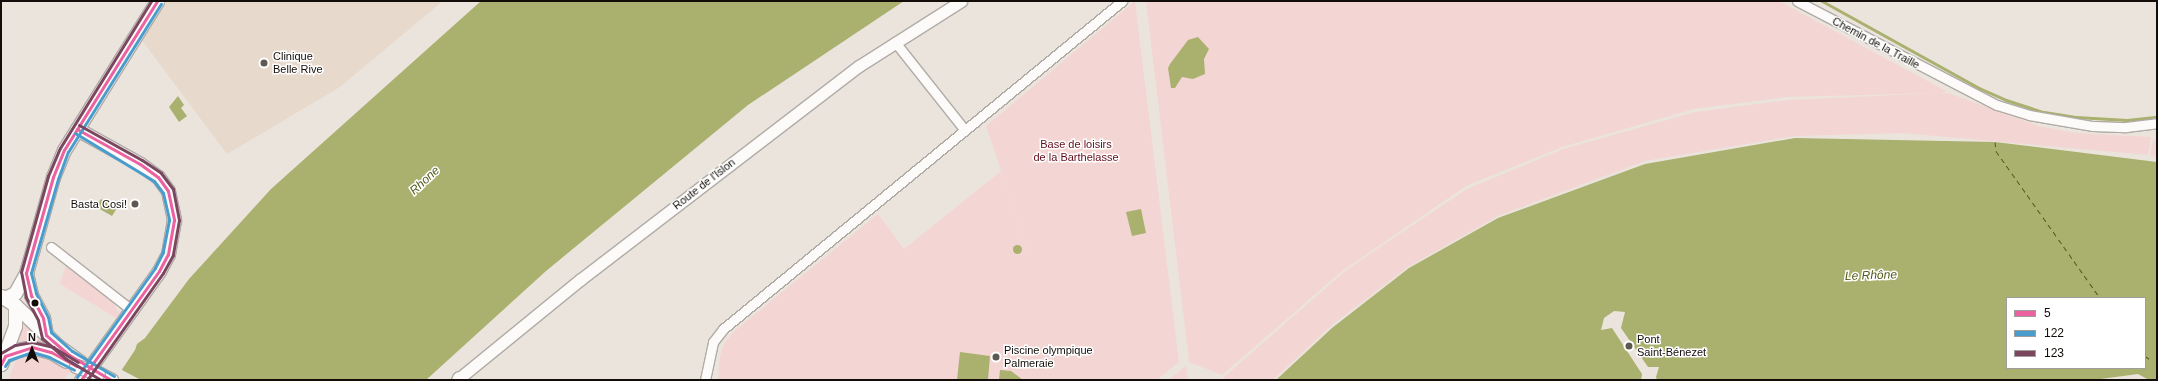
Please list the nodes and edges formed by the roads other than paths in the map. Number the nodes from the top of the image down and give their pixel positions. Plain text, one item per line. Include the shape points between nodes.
1 (157, 1) edge
2 (960, 1) edge
3 (1122, 1) edge
4 (1797, 1) edge
5 (895, 42) junction
6 (2157, 123) edge
7 (964, 129) junction
8 (77, 130) junction
9 (51, 247) dead end
10 (26, 272) junction
11 (7, 300) edge
12 (133, 311) junction
13 (46, 334) junction
14 (3, 360) edge
15 (78, 364) junction
16 (458, 379) edge
17 (81, 380) edge
18 (111, 380) edge
19 (706, 380) edge

1 - 8 main road
2 - 5 street, Route de l'Islon
3 - 7 street
4 - 6 street, Chemin de la Traille via 1997,105 2062,122 2126,126
5 - 7 street
5 - 16 street, Route de l'Islon via 859,66 735,160
7 - 19 street via 723,329 713,342
8 - 10 main road via 64,150 53,177
8 - 12 main road via 140,164 158,177 168,192 174,220 168,254
9 - 12 street
10 - 11 main road via 15,293
10 - 13 main road via 31,296 43,318
11 - 13 main road
11 - 14 main road via 15,326
12 - 17 main road
13 - 15 main road
14 - 15 main road via 17,350 32,347
15 - 18 main road, bridge

